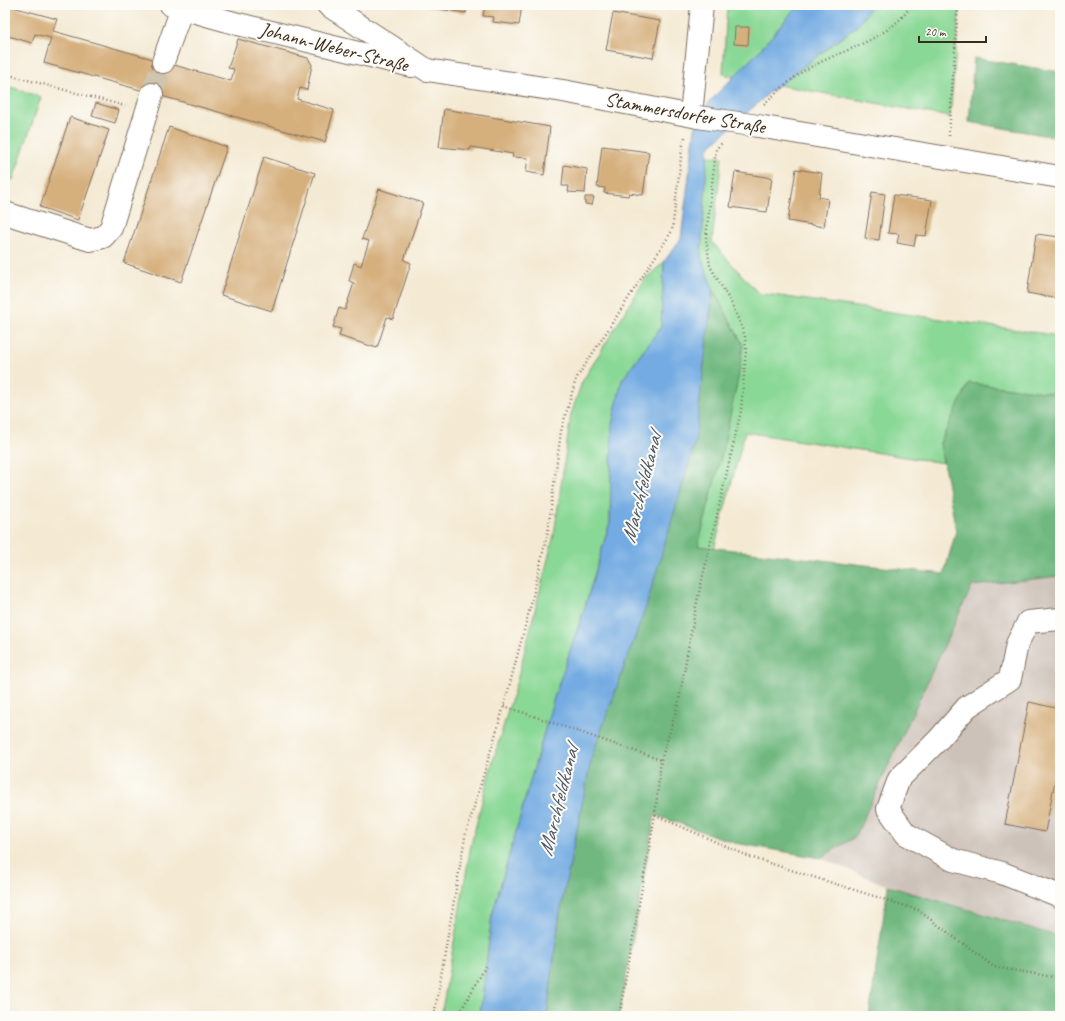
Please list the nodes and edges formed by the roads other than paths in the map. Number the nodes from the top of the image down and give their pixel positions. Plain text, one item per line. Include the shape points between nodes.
1 (328, 5) edge
2 (702, 5) edge
3 (176, 6) edge
4 (163, 62) tunnel mouth
5 (426, 70) junction
6 (149, 103) tunnel mouth
7 (695, 116) junction
8 (1060, 177) edge
9 (5, 213) edge
10 (1060, 619) edge
11 (1060, 896) edge

1 - 5 main road, Stammersdorfer Straße
2 - 7 main road
3 - 4 main road
3 - 5 main road, Johann-Weber-Straße via 238,24
5 - 7 main road, Stammersdorfer Straße via 563,90
6 - 9 main road via 111,228 103,237 90,240
7 - 8 main road, Stammersdorfer Straße, bridge via 759,117 948,157
10 - 11 main road via 1028,622 1017,644 1010,679 967,707 899,779 888,809 906,834 953,860 1002,873

